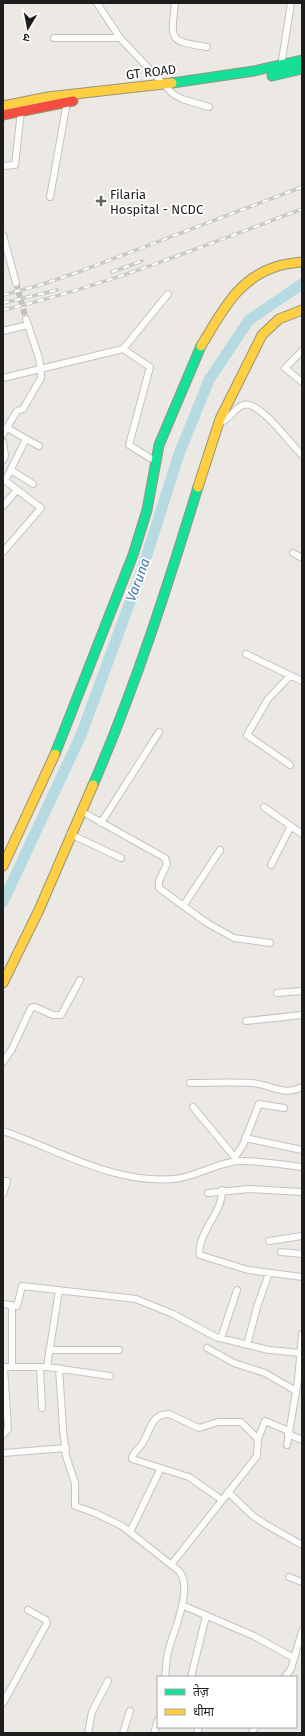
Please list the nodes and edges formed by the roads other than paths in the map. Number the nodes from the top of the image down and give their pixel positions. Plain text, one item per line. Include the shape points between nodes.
1 (97, 3) edge
2 (175, 3) edge
3 (291, 3) edge
4 (54, 38) dead end
5 (120, 38) junction
6 (207, 47) dead end
7 (302, 60) edge
8 (281, 66) junction
9 (302, 70) edge
10 (166, 87) junction
11 (68, 98) junction
12 (3, 100) edge
13 (3, 106) edge
14 (21, 107) junction
15 (209, 107) dead end
16 (3, 115) edge
17 (3, 166) edge
18 (50, 197) dead end
19 (3, 235) edge
20 (302, 262) edge
21 (16, 283) tunnel mouth
22 (168, 294) dead end
23 (302, 310) edge
24 (3, 331) edge
25 (123, 349) junction
26 (302, 351) edge
27 (41, 369) junction
28 (3, 378) edge
29 (302, 382) edge
30 (219, 423) junction
31 (7, 428) junction
32 (3, 434) edge
33 (26, 439) junction
34 (3, 442) edge
35 (39, 446) dead end
36 (302, 455) edge
37 (3, 460) edge
38 (155, 461) junction
39 (11, 470) junction
40 (3, 479) edge
41 (33, 484) dead end
42 (17, 490) junction
43 (3, 506) edge
44 (3, 552) edge
45 (293, 552) dead end
46 (302, 558) edge
47 (246, 654) dead end
48 (290, 676) junction
49 (302, 681) edge
50 (159, 732) dead end
51 (290, 765) dead end
52 (264, 807) dead end
53 (81, 811) junction
54 (101, 823) junction
55 (290, 826) junction
56 (70, 834) junction
57 (302, 834) edge
58 (220, 850) dead end
59 (121, 858) dead end
60 (271, 865) dead end
61 (3, 866) edge
62 (184, 905) junction
63 (270, 943) dead end
64 (80, 980) dead end
65 (3, 984) edge
66 (302, 991) edge
67 (277, 993) dead end
68 (302, 1014) edge
69 (246, 1021) dead end
70 (3, 1062) edge
71 (190, 1083) dead end
72 (302, 1087) edge
73 (193, 1107) dead end
74 (284, 1108) dead end
75 (3, 1131) edge
76 (245, 1138) junction
77 (302, 1150) edge
78 (236, 1159) junction
79 (302, 1166) edge
80 (3, 1181) edge
81 (222, 1190) junction
82 (302, 1192) edge
83 (208, 1193) dead end
84 (3, 1194) edge
85 (302, 1236) edge
86 (269, 1241) dead end
87 (281, 1252) dead end
88 (302, 1254) edge
89 (269, 1273) junction
90 (302, 1278) edge
91 (59, 1290) junction
92 (237, 1290) dead end
93 (3, 1304) edge
94 (12, 1306) junction
95 (302, 1334) edge
96 (221, 1338) junction
97 (247, 1345) junction
98 (207, 1348) dead end
99 (49, 1350) junction
100 (119, 1350) dead end
101 (302, 1353) edge
102 (3, 1367) edge
103 (12, 1367) junction
104 (40, 1367) junction
105 (46, 1367) junction
106 (59, 1368) junction
107 (110, 1376) dead end
108 (296, 1391) junction
109 (42, 1408) dead end
110 (289, 1432) junction
111 (3, 1435) edge
112 (258, 1440) junction
113 (302, 1440) edge
114 (287, 1445) dead end
115 (66, 1448) junction
116 (3, 1453) edge
117 (160, 1468) junction
118 (228, 1492) junction
119 (222, 1500) junction
120 (130, 1532) junction
121 (302, 1545) edge
122 (171, 1565) junction
123 (289, 1577) dead end
124 (302, 1582) edge
125 (182, 1605) junction
126 (28, 1610) dead end
127 (206, 1616) junction
128 (302, 1631) edge
129 (301, 1641) edge
130 (294, 1658) junction
131 (165, 1676) edge
132 (191, 1676) edge
133 (286, 1676) edge
134 (108, 1681) dead end
135 (3, 1703) edge
136 (130, 1711) dead end
137 (157, 1723) edge
138 (88, 1733) edge
139 (123, 1733) edge
140 (154, 1733) edge

1 - 5 street
2 - 6 street via 173,37 180,43
3 - 8 street
4 - 5 street
5 - 10 street
7 - 8 main road, GT ROAD
8 - 10 main road, GT ROAD
9 - 10 main road, GT ROAD
10 - 11 main road, GT ROAD
10 - 15 street via 182,99
11 - 14 main road, GT ROAD
11 - 18 street
12 - 14 street
13 - 14 main road, GT ROAD
14 - 16 main road, GT ROAD
14 - 17 street via 15,165
19 - 21 street
20 - 38 main road via 276,266 261,272 234,293 198,352 159,445
22 - 25 street
23 - 30 main road via 281,316 262,335
24 - 27 street via 27,322
25 - 27 street
25 - 38 street via 150,367 129,445
26 - 29 street via 285,368
27 - 28 street
27 - 31 street via 41,378 23,409 17,411
30 - 36 street via 242,405 255,406
30 - 53 main road via 143,660 112,743
31 - 32 street
31 - 33 street
33 - 35 street
33 - 39 street
34 - 37 street
38 - 61 main road via 147,510 133,555 53,758
39 - 40 street via 6,479
39 - 41 street
40 - 42 street
42 - 43 street
42 - 44 street via 41,508
45 - 46 street
47 - 48 street
48 - 49 street
48 - 51 street via 268,699 246,734
50 - 54 street
52 - 55 street
53 - 54 street
53 - 56 main road
54 - 62 street via 165,858 167,864 158,886
55 - 57 street
55 - 60 street
56 - 59 street
56 - 65 main road via 39,910
58 - 62 street
62 - 63 street via 207,923 234,938
64 - 70 street via 61,1015 52,1015 35,1007 31,1008 12,1049
66 - 67 street
68 - 69 street
71 - 72 street via 256,1083 286,1092
73 - 78 street
74 - 76 street via 259,1104
75 - 78 street via 101,1170 136,1177 175,1179
76 - 77 street
76 - 78 street
78 - 79 street
80 - 84 street via 7,1181
81 - 82 street via 249,1188
81 - 83 street
81 - 89 street via 219,1205 203,1238 200,1254 236,1267
85 - 86 street
87 - 88 street
89 - 90 street
89 - 97 street
91 - 94 street via 22,1286 17,1306
91 - 96 street via 136,1299
91 - 99 street
92 - 96 street
93 - 94 street
94 - 103 street
95 - 101 street
96 - 97 street
97 - 101 street
98 - 108 street via 234,1363 265,1373
99 - 100 street
99 - 105 street
101 - 108 street
102 - 103 street
102 - 111 street via 8,1429
103 - 104 street
104 - 105 street
104 - 109 street
105 - 106 street
106 - 107 street
106 - 115 street via 60,1408
108 - 110 street
110 - 112 street via 265,1421
110 - 113 street
110 - 114 street
112 - 117 street via 241,1422 218,1422 199,1428 176,1416 166,1414 151,1422 142,1445 132,1458
112 - 118 street via 257,1456
115 - 116 street
115 - 120 street via 75,1483 75,1507 95,1513
117 - 119 street via 194,1480
117 - 120 street
118 - 119 street
118 - 121 street via 253,1516
119 - 122 street
120 - 122 street
122 - 125 street via 184,1578
123 - 124 street
125 - 127 street
125 - 131 street via 168,1652
126 - 135 street via 48,1623
127 - 130 street via 254,1636
127 - 132 street
128 - 129 street
129 - 130 street
130 - 133 street
134 - 138 street via 92,1712
136 - 139 street
137 - 140 street

